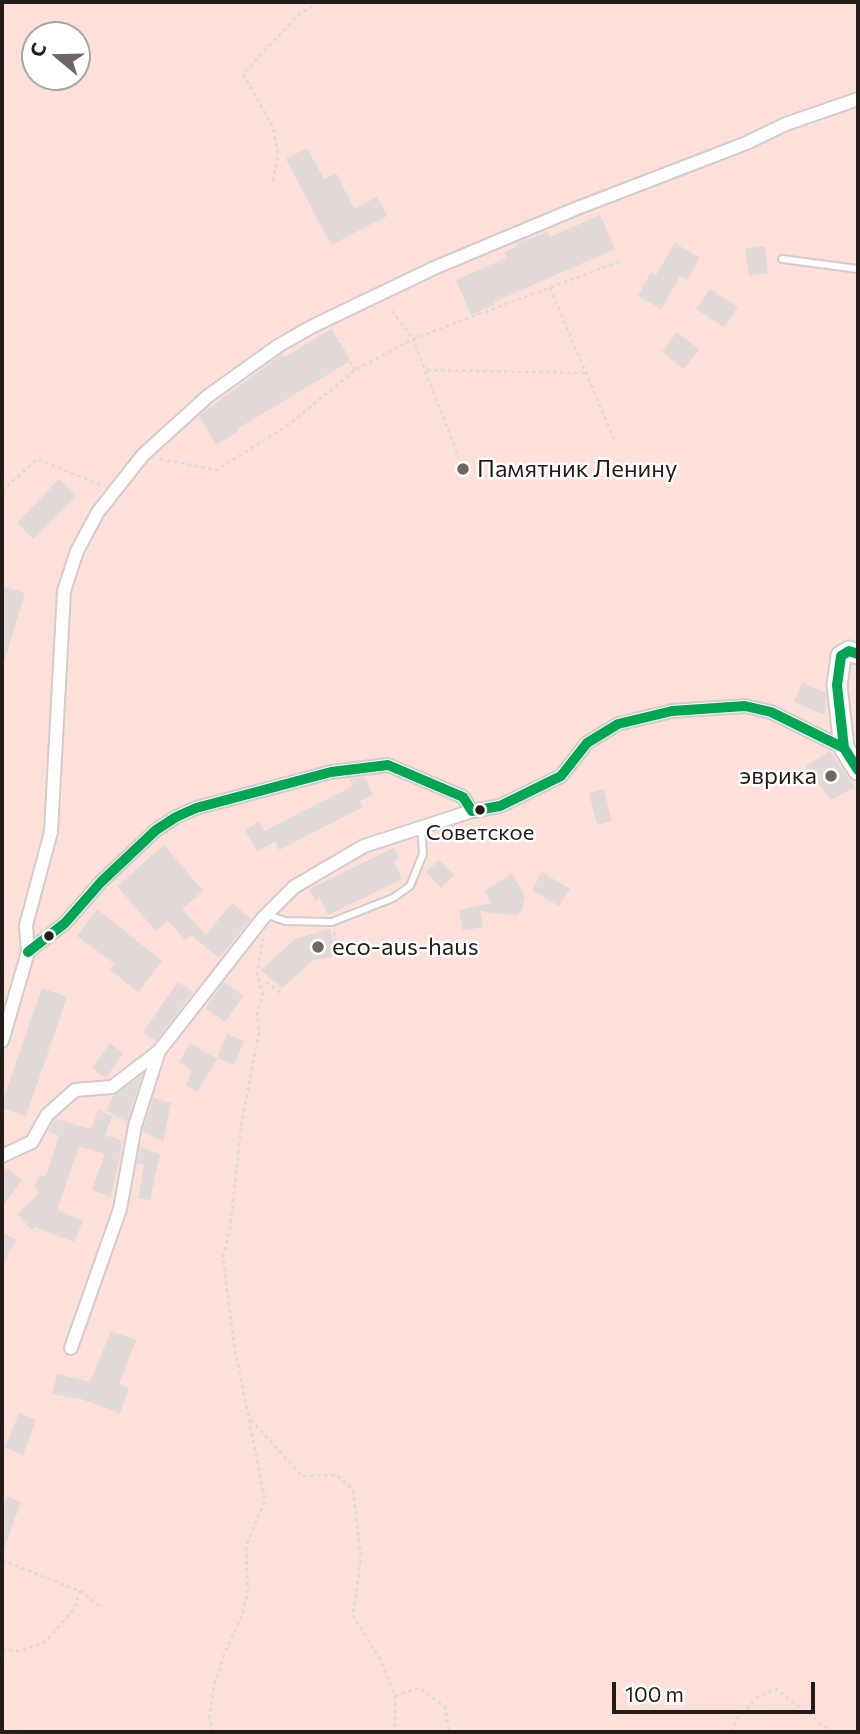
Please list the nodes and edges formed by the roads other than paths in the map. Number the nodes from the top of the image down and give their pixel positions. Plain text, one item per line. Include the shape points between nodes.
1 (858, 99) edge
2 (782, 259) dead end
3 (858, 269) edge
4 (858, 654) edge
5 (844, 748) junction
6 (858, 770) edge
7 (472, 811) junction
8 (421, 828) junction
9 (265, 916) junction
10 (28, 952) junction
11 (2, 1041) edge
12 (159, 1051) junction
13 (2, 1156) edge
14 (71, 1348) dead end

1 - 10 street via 575,209 434,268 326,320 278,346 208,396 143,455 98,512 77,551 64,591 51,832 26,925
2 - 3 lane
4 - 5 street via 845,652 839,661
5 - 6 street
5 - 7 street via 771,712 745,706 672,711 618,724 587,743 561,776 500,806
7 - 8 street
7 - 10 street via 463,797 388,765 331,772 196,808 156,830 65,923
8 - 9 street via 364,846 325,867 294,887
8 - 9 lane via 423,854 410,886 393,898 332,922
9 - 12 street
10 - 11 street
12 - 13 street via 112,1087 75,1090 47,1115 32,1142
12 - 14 street via 135,1126 120,1209

